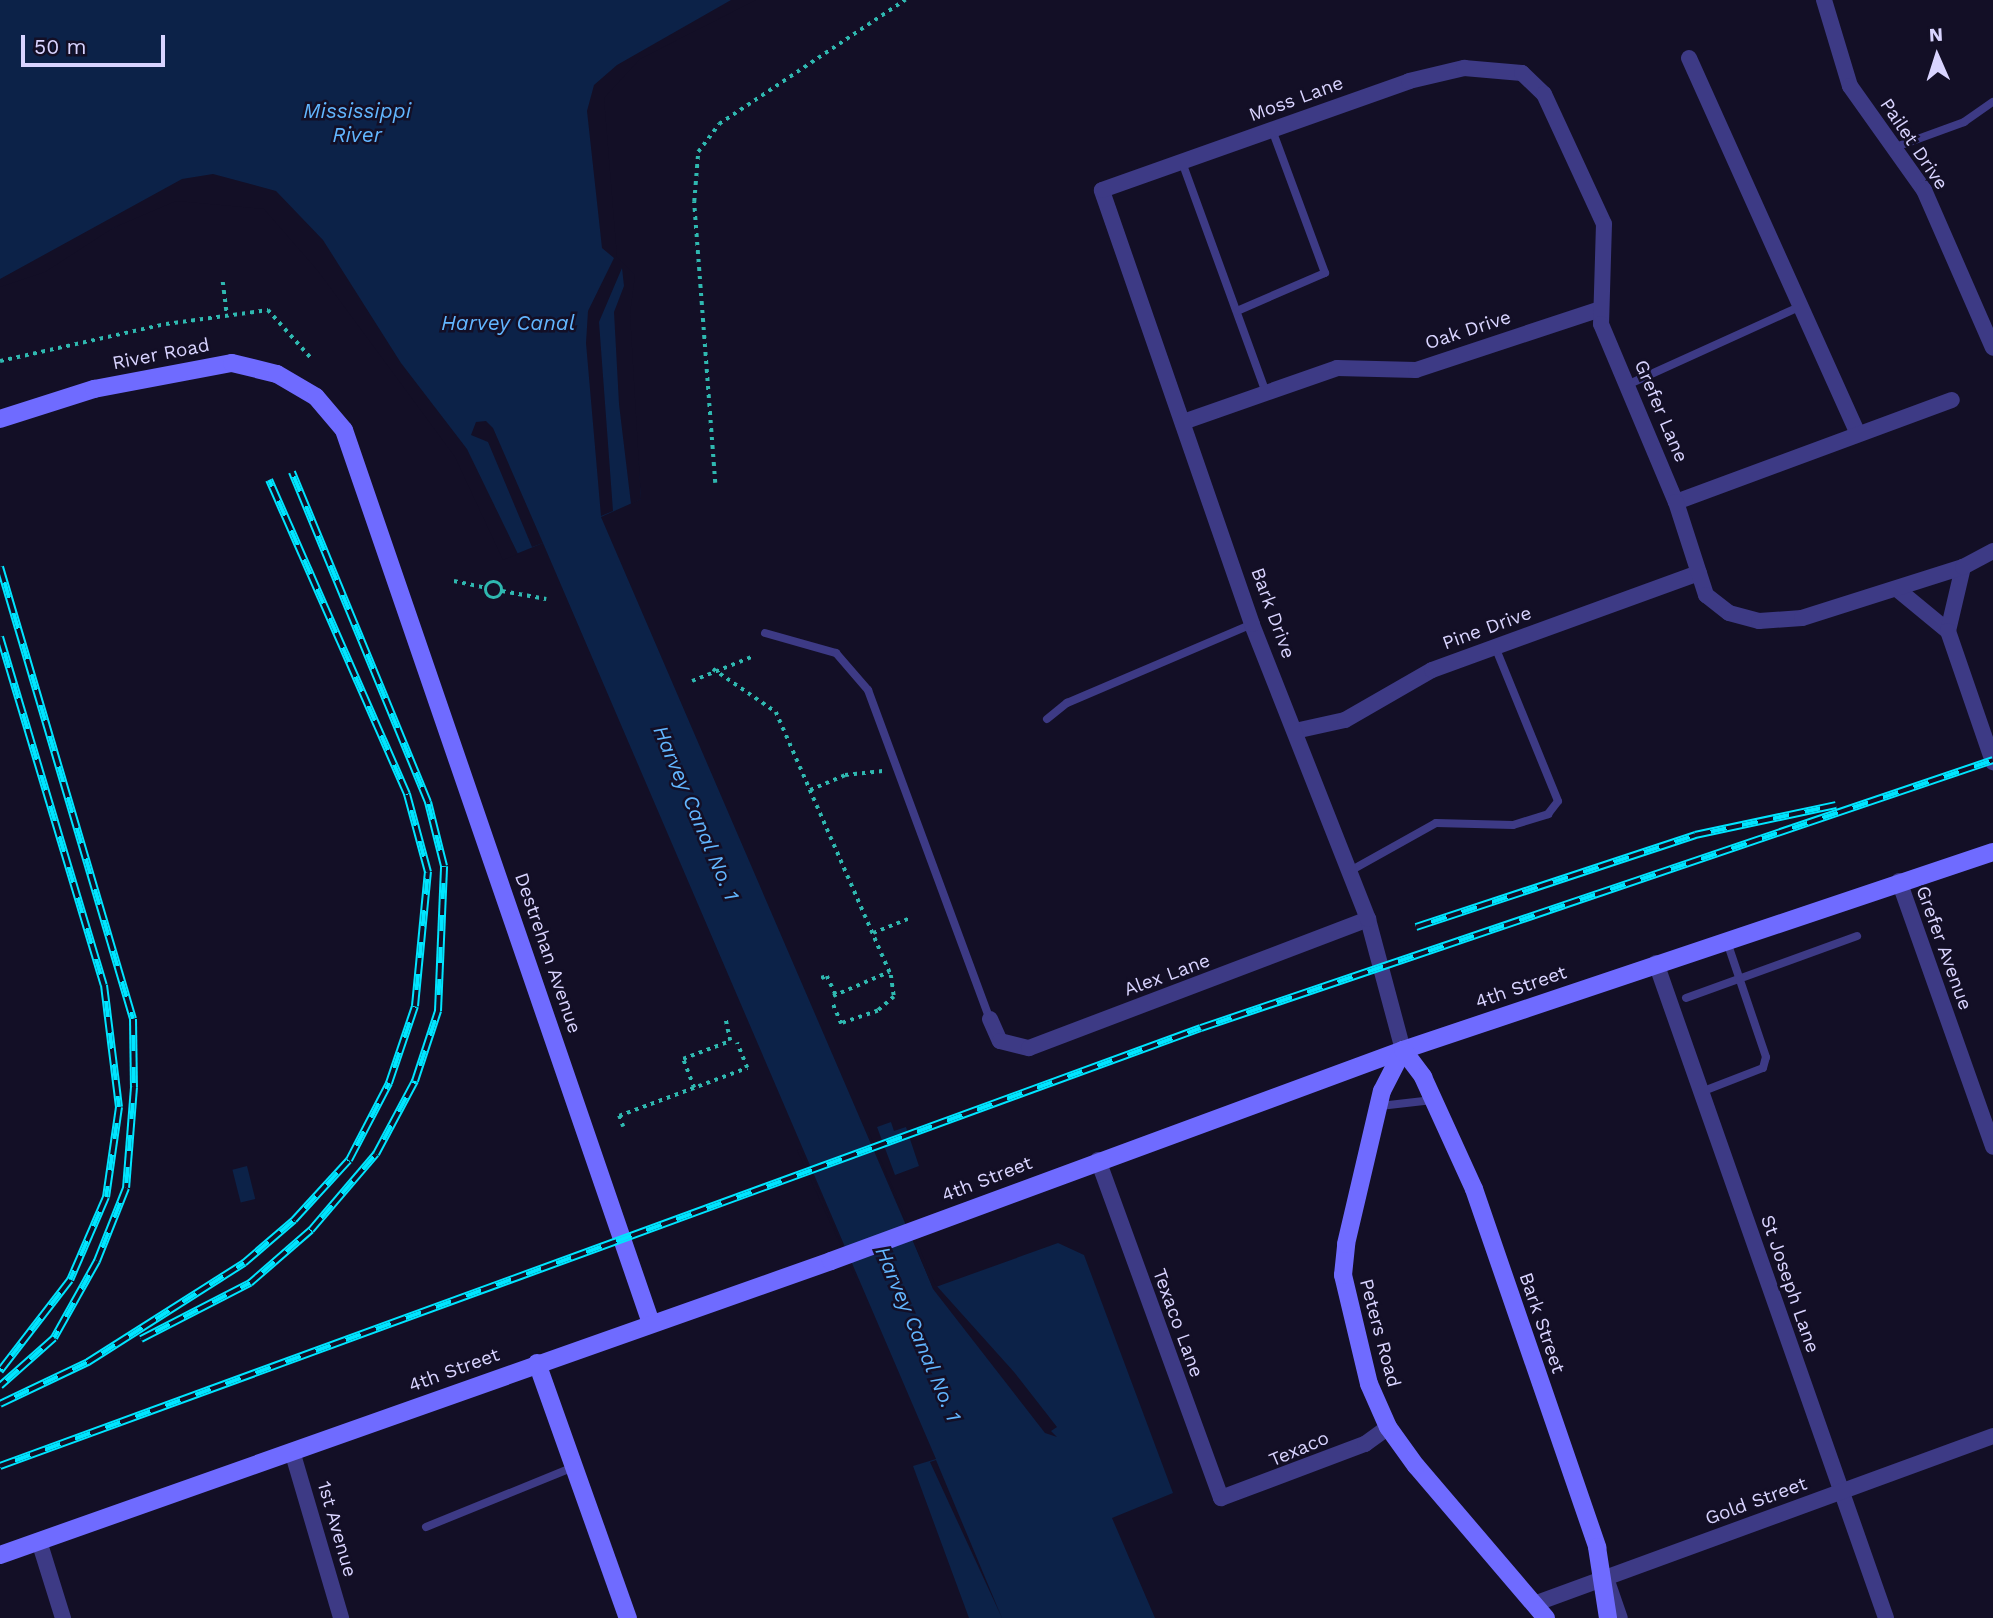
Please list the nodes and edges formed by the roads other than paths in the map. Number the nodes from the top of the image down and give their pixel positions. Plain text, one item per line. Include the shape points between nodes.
1 (1824, 0) edge
2 (1689, 58) dead end
3 (1509, 72) joint
4 (1993, 102) edge
5 (1272, 130) junction
6 (1890, 149) junction
7 (1182, 162) junction
8 (1102, 190) joint
9 (1801, 306) junction
10 (1600, 309) junction
11 (1237, 312) junction
12 (1993, 348) edge
13 (1627, 385) junction
14 (1266, 393) junction
15 (1952, 400) dead end
16 (0, 419) edge
17 (1186, 421) junction
18 (1858, 434) junction
19 (1676, 502) junction
20 (1993, 551) edge
21 (1962, 567) junction
22 (1699, 572) junction
23 (1898, 589) junction
24 (404, 597) joint
25 (1252, 624) junction
26 (1948, 631) junction
27 (765, 633) dead end
28 (1495, 647) junction
29 (1046, 719) dead end
30 (1295, 731) junction
31 (1993, 762) edge
32 (1993, 852) edge
33 (1350, 871) junction
34 (1899, 881) junction
35 (1368, 919) junction
36 (1857, 936) dead end
37 (1726, 939) junction
38 (1656, 963) junction
39 (1739, 979) junction
40 (1686, 998) dead end
41 (990, 1019) joint
42 (1403, 1050) junction
43 (1701, 1092) junction
44 (1433, 1100) junction
45 (1380, 1107) junction
46 (1993, 1147) edge
47 (1098, 1160) junction
48 (651, 1323) junction
49 (537, 1363) junction
50 (1388, 1427) junction
51 (1993, 1436) edge
52 (292, 1451) junction
53 (574, 1467) junction
54 (1841, 1492) junction
55 (1221, 1499) joint
56 (426, 1527) dead end
57 (40, 1541) junction
58 (0, 1555) edge
59 (1606, 1578) junction
60 (1534, 1604) junction
61 (63, 1618) edge
62 (341, 1618) edge
63 (628, 1618) edge
64 (1546, 1618) edge
65 (1608, 1618) edge
66 (1620, 1618) edge
67 (1886, 1618) edge

1 - 6 street, Pailet Drive via 1850,86
2 - 9 street
3 - 5 street, Moss Lane via 1453,70
3 - 10 street, Grefer Lane via 1522,73 1544,94 1604,224
4 - 6 lane via 1964,122
5 - 7 street, Moss Lane
5 - 11 lane via 1325,273
6 - 12 street, Pailet Drive via 1924,190
7 - 8 street, Moss Lane
7 - 11 lane
8 - 17 street, Bark Drive
9 - 13 lane
9 - 18 street
10 - 13 street, Grefer Lane
10 - 14 street, Oak Drive via 1416,370 1337,368
11 - 14 lane
13 - 19 street, Grefer Lane
14 - 17 street, Oak Drive
15 - 18 street
16 - 24 main road, River Road via 186,368 232,362 277,374 316,397 344,430
17 - 25 street, Bark Drive
18 - 19 street
19 - 22 street, Grefer Lane
20 - 21 street
21 - 23 street, Grefer Lane
21 - 26 street
22 - 23 street, Grefer Lane via 1706,594 1729,613 1759,621 1802,618
22 - 28 street, Pine Drive
23 - 26 street
24 - 48 main road, Destrehan Avenue
25 - 29 lane via 1067,703
25 - 30 street, Bark Drive
26 - 31 street
27 - 41 lane via 813,642 855,669 896,765
28 - 30 street, Pine Drive via 1432,670 1345,720
28 - 33 lane via 1558,801 1548,814 1513,824 1436,823
30 - 33 street, Bark Drive
32 - 34 main road, 4th Street
33 - 35 street, Bark Drive
34 - 37 main road, 4th Street
34 - 46 street, Grefer Avenue
35 - 41 street, Alex Lane via 1029,1048 1000,1041
35 - 42 street, Bark Drive
36 - 39 lane
37 - 38 main road, 4th Street
37 - 39 lane
38 - 42 main road, 4th Street
38 - 43 street, St Joseph Lane
39 - 40 lane
39 - 43 lane via 1766,1057 1763,1068
42 - 44 main road, Bark Street
42 - 45 main road, Peters Road
42 - 47 main road, 4th Street
43 - 54 street, St Joseph Lane
44 - 45 lane
44 - 59 main road, Bark Street via 1474,1189
45 - 50 main road, Peters Road via 1343,1275 1369,1384
47 - 48 main road, 4th Street
47 - 55 street, Texaco Lane
48 - 49 main road, 4th Street
49 - 52 main road, 4th Street
49 - 53 main road
50 - 55 street, Texaco via 1365,1444
50 - 60 main road, Peters Road
51 - 54 street, Gold Street
52 - 57 main road, 4th Street
52 - 62 street, 1st Avenue
53 - 56 lane
53 - 63 main road
54 - 59 street, Gold Street
54 - 67 street, St Joseph Lane
57 - 58 main road, 4th Street
57 - 61 street
59 - 60 street, Gold Street
59 - 65 main road
59 - 66 street, Bark Street
60 - 64 main road, Peters Road

